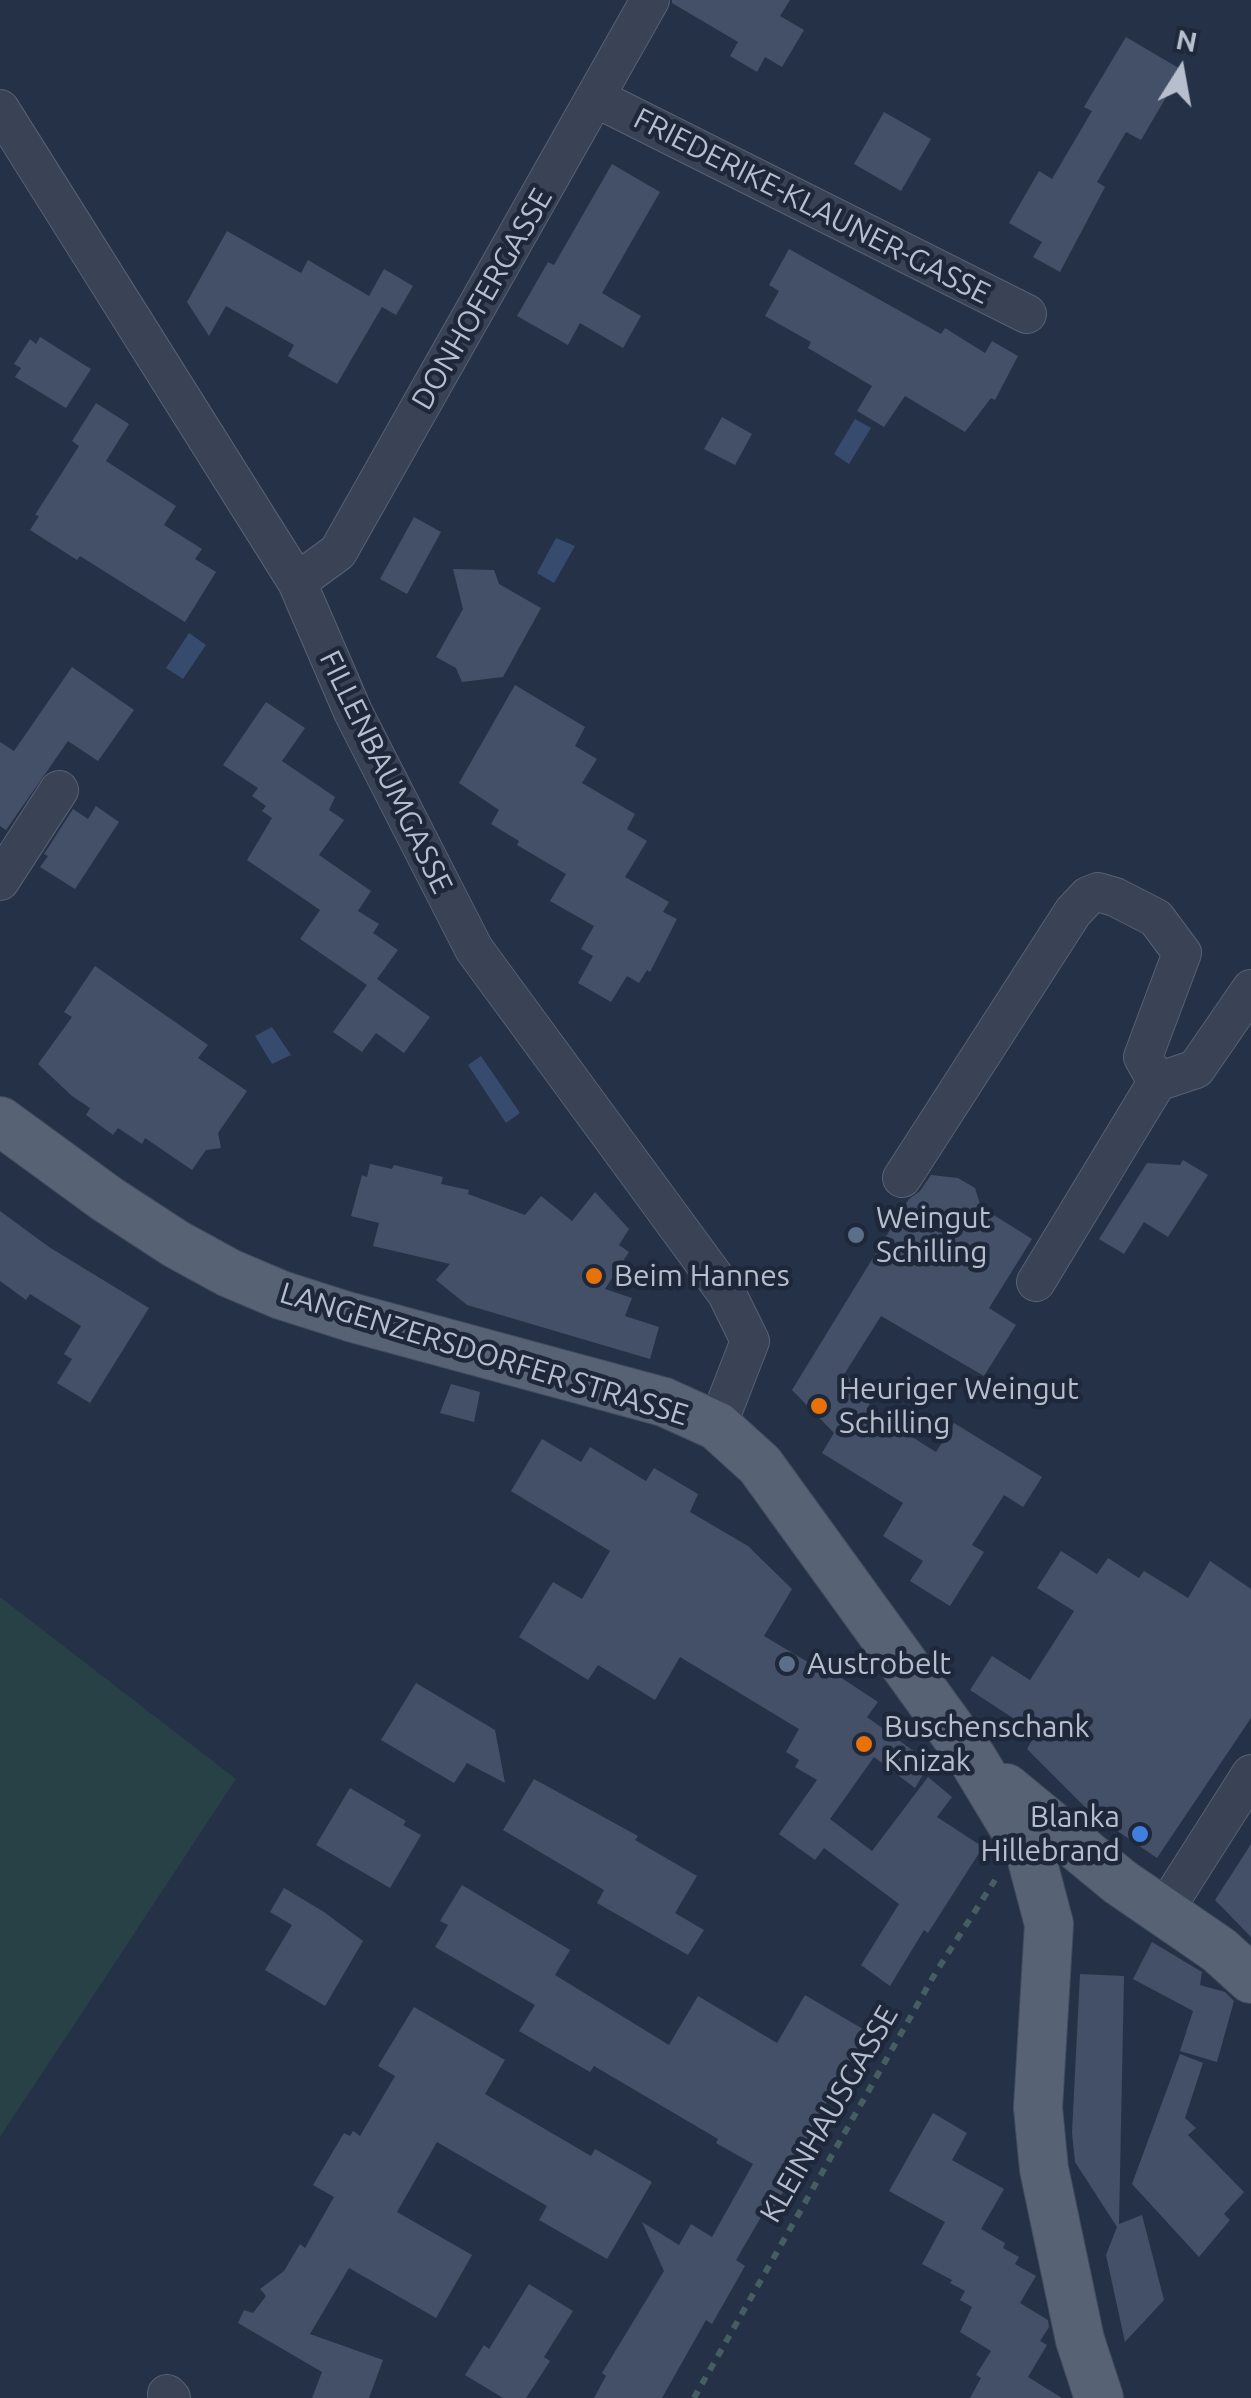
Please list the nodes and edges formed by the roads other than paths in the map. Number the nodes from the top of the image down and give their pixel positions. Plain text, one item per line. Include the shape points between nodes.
1 (650, 0) edge
2 (596, 98) junction
3 (0, 109) edge
4 (1027, 314) dead end
5 (297, 582) junction
6 (59, 790) dead end
7 (0, 881) edge
8 (1251, 989) edge
9 (1156, 1082) junction
10 (0, 1121) edge
11 (902, 1178) dead end
12 (1036, 1282) dead end
13 (717, 1426) junction
14 (972, 1758) junction
15 (1251, 1774) edge
16 (1120, 1882) junction
17 (1162, 1914) junction
18 (1049, 1924) junction
19 (1251, 1979) edge
20 (1098, 2398) edge

1 - 2 street, DONHOFERGASSE
2 - 4 street, FRIEDERIKE-KLAUNER-GASSE
2 - 5 street, DONHOFERGASSE via 338,552
3 - 5 street, FILLENBAUMGASSE
5 - 13 street, FILLENBAUMGASSE via 353,712 474,949 740,1318 750,1341
6 - 7 street
8 - 9 street via 1196,1069
9 - 11 street via 1143,1056 1182,953 1156,918 1098,892 1073,912
9 - 12 street
10 - 13 main road, LANGENZERSDORFER STRASSE via 176,1244 280,1295 664,1402
13 - 14 main road, LANGENZERSDORFER STRASSE via 760,1465
14 - 16 main road, LANGENZERSDORFER STRASSE
14 - 18 main road, LANGENZERSDORFER STRASSE via 1031,1856
15 - 17 street
16 - 17 main road, LANGENZERSDORFER STRASSE
16 - 18 main road via 1082,1896
17 - 19 main road, LANGENZERSDORFER STRASSE
18 - 20 main road, LANGENZERSDORFER STRASSE via 1038,2108 1044,2169

